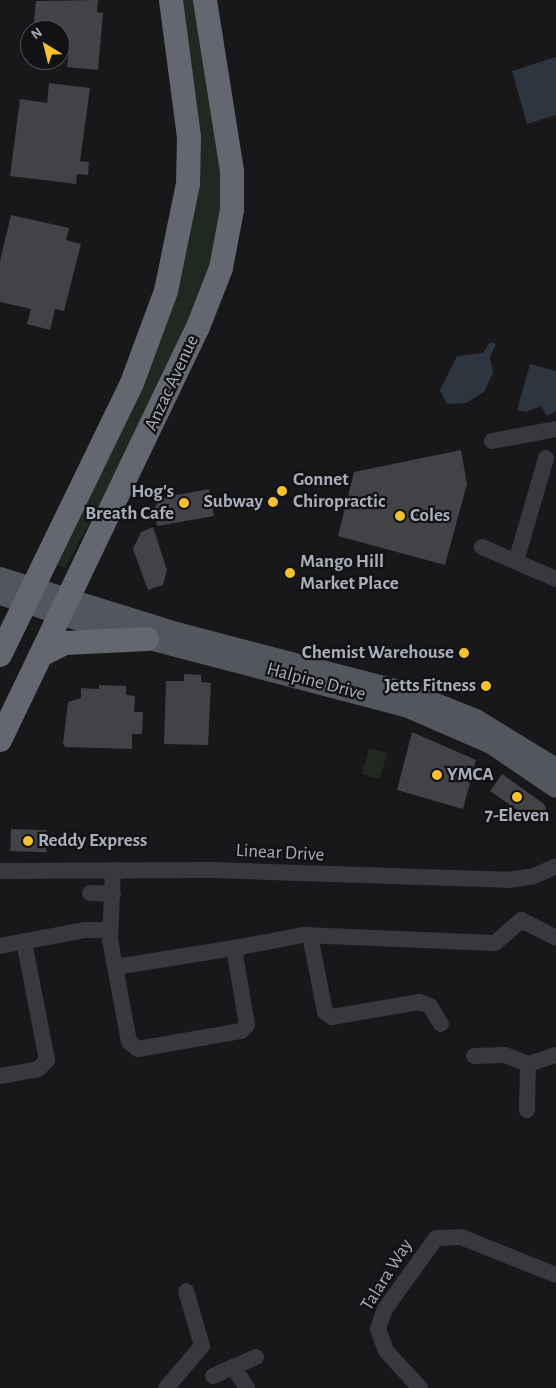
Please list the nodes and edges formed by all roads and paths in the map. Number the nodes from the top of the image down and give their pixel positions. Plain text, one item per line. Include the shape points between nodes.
1 (171, 0) edge
2 (205, 0) edge
3 (556, 429) edge
4 (492, 441) dead end
5 (546, 458) dead end
6 (482, 547) dead end
7 (517, 558) junction
8 (0, 577) edge
9 (556, 580) edge
10 (0, 595) edge
11 (30, 597) junction
12 (64, 608) junction
13 (147, 640) junction
14 (41, 655) junction
15 (0, 656) edge
16 (0, 740) edge
17 (556, 768) edge
18 (556, 788) edge
19 (556, 866) edge
20 (113, 870) junction
21 (0, 872) edge
22 (90, 893) dead end
23 (113, 894) junction
24 (110, 930) junction
25 (310, 935) junction
26 (556, 938) edge
27 (24, 942) junction
28 (0, 946) edge
29 (240, 947) junction
30 (116, 967) junction
31 (441, 1024) dead end
32 (556, 1055) edge
33 (474, 1056) dead end
34 (528, 1064) junction
35 (0, 1076) edge
36 (527, 1110) dead end
37 (556, 1275) edge
38 (186, 1291) dead end
39 (256, 1357) dead end
40 (233, 1367) junction
41 (213, 1376) dead end
42 (166, 1388) edge
43 (247, 1388) edge
44 (420, 1388) edge

1 - 11 highway, Anzac Avenue via 189,144 188,184 166,291 132,384
2 - 12 highway, Anzac Avenue via 232,171 226,248 198,327
3 - 4 street
5 - 7 street
6 - 7 street
7 - 9 street
8 - 11 main road
10 - 11 main road
11 - 12 main road
11 - 15 highway, Anzac Avenue
12 - 13 main road, Halpine Drive
12 - 14 highway, Anzac Avenue
12 - 17 main road, Halpine Drive via 411,693 476,719
13 - 14 highway via 65,643
13 - 18 main road, Halpine Drive via 406,707 491,744
14 - 16 highway, Anzac Avenue
19 - 20 street, Linear Drive via 534,876 507,880
20 - 21 street, Linear Drive
20 - 23 street
22 - 23 street
23 - 24 street
24 - 27 street via 85,930
24 - 30 street
25 - 26 street via 496,943 522,920
25 - 29 street
25 - 31 street via 325,1012 332,1017 419,1002 430,1006
27 - 28 street
27 - 35 street via 48,1060 38,1069
29 - 30 street
29 - 30 street via 235,954 247,1025 241,1031 138,1049 129,1042
32 - 34 street
33 - 34 street via 504,1055
34 - 36 street
37 - 44 street, Talara Way via 461,1237 436,1238 386,1309 378,1330 386,1351
38 - 42 street via 202,1346
39 - 40 street
40 - 41 street
40 - 43 street

